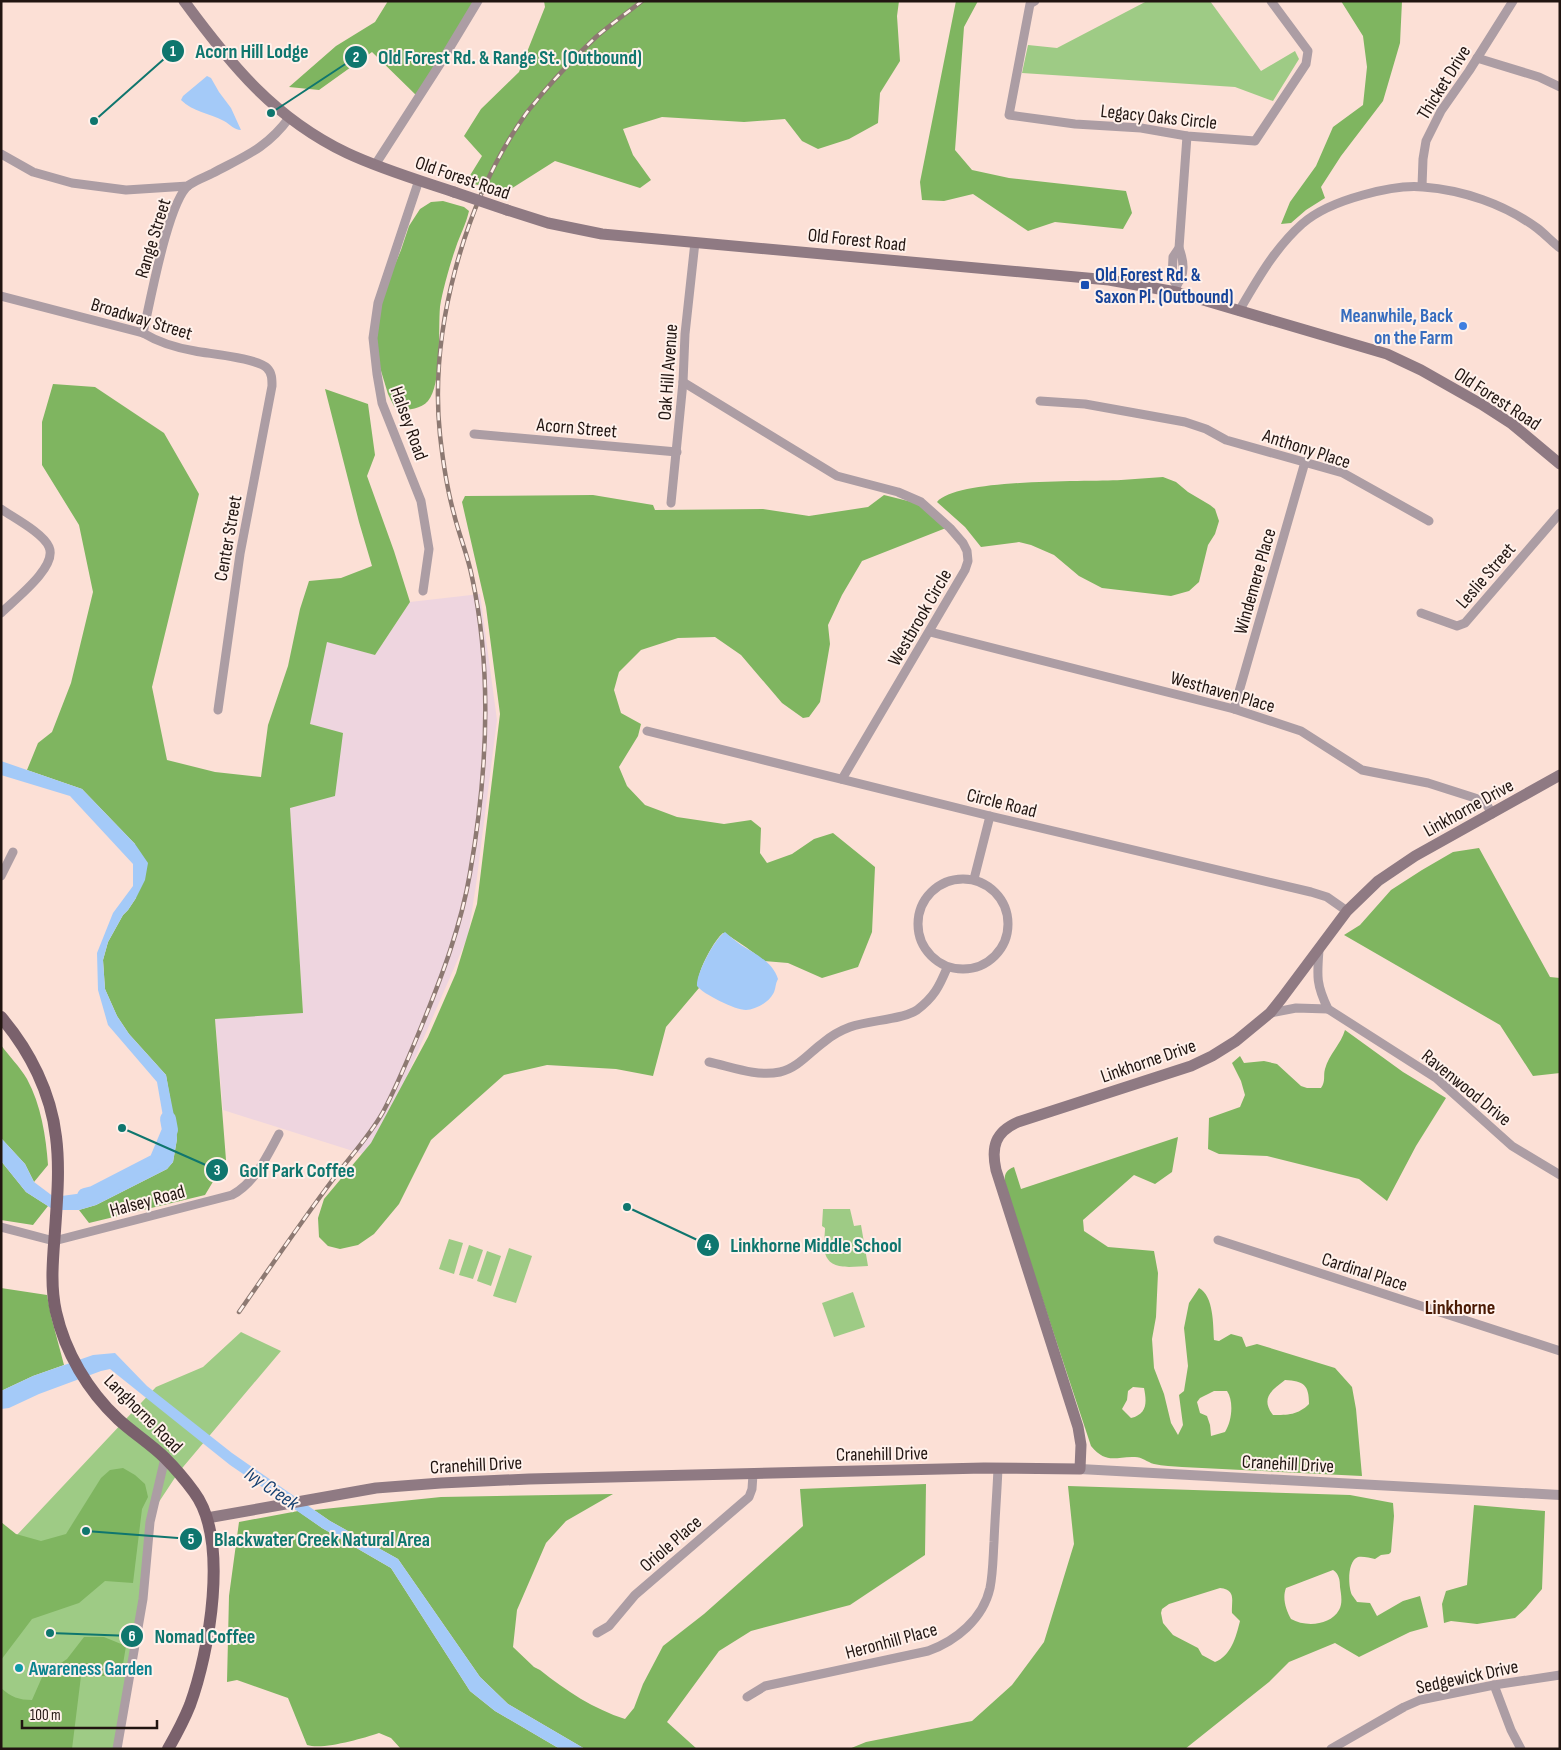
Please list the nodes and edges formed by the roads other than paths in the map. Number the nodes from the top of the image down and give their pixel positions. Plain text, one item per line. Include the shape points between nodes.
1 (184, 1) edge
2 (478, 1) edge
3 (1034, 1) edge
4 (1271, 1) edge
5 (1513, 1) edge
6 (1477, 58) junction
7 (1560, 87) edge
8 (289, 118) junction
9 (1188, 136) junction
10 (1, 154) edge
11 (375, 165) junction
12 (419, 180) junction
13 (188, 186) junction
14 (1422, 186) junction
15 (695, 242) junction
16 (1560, 248) edge
17 (1176, 288) junction
18 (1, 296) edge
19 (1239, 311) junction
20 (143, 333) junction
21 (271, 373) joint
22 (683, 382) junction
23 (1040, 400) dead end
24 (474, 434) dead end
25 (677, 452) junction
26 (1305, 462) junction
27 (1560, 464) edge
28 (671, 503) dead end
29 (1, 509) edge
30 (1560, 513) edge
31 (1429, 521) dead end
32 (423, 591) dead end
33 (1, 613) edge
34 (1420, 613) dead end
35 (930, 632) junction
36 (1234, 709) junction
37 (218, 710) dead end
38 (647, 730) dead end
39 (1560, 775) edge
40 (842, 779) junction
41 (1492, 814) junction
42 (990, 816) junction
43 (13, 852) dead end
44 (1, 876) edge
45 (974, 879) junction
46 (1347, 911) junction
47 (1319, 950) junction
48 (947, 968) junction
49 (1328, 1008) junction
50 (1270, 1013) junction
51 (1, 1017) edge
52 (709, 1062) dead end
53 (279, 1134) dead end
54 (1560, 1175) edge
55 (1, 1227) edge
56 (54, 1237) junction
57 (1218, 1240) dead end
58 (1560, 1351) edge
59 (165, 1458) junction
60 (998, 1468) junction
61 (1080, 1470) junction
62 (753, 1474) junction
63 (1560, 1495) edge
64 (207, 1518) junction
65 (597, 1632) dead end
66 (1560, 1675) edge
67 (1494, 1685) junction
68 (747, 1697) dead end
69 (117, 1749) edge
70 (168, 1749) edge
71 (1332, 1749) edge
72 (1521, 1749) edge

1 - 8 main road, Old Forest Road via 236,69
2 - 11 street
3 - 9 street, Legacy Oaks Circle via 1030,4 1009,115
4 - 9 street, Legacy Oaks Circle via 1308,51 1306,64 1255,141
5 - 6 street, Thicket Drive
6 - 7 street via 1539,77
6 - 14 street, Thicket Drive via 1441,111 1426,141
8 - 11 main road, Old Forest Road via 328,143
8 - 13 street, Range Street via 267,144
9 - 17 street via 1179,248 1173,257 1172,278
10 - 13 street via 33,172 72,183 126,190
11 - 12 main road, Old Forest Road
12 - 15 main road, Old Forest Road, bridge via 565,228
12 - 32 street, Halsey Road via 378,303 373,338 382,403 421,501 429,549
13 - 20 street, Range Street via 179,199 166,234
14 - 16 street via 1457,192 1500,207 1536,228
14 - 19 street via 1375,192 1324,208 1287,240 1269,262
15 - 17 main road, Old Forest Road
15 - 22 street, Oak Hill Avenue via 684,334
17 - 19 main road, Old Forest Road
18 - 20 street, Broadway Street
19 - 27 main road, Old Forest Road via 1369,348 1421,370 1512,424
20 - 21 street, Broadway Street via 192,351 255,362 266,366
21 - 37 street, Center Street via 272,386 240,554
22 - 25 street, Oak Hill Avenue
22 - 35 street, Westbrook Circle via 837,476 898,492 921,502 950,528 963,543 968,560
23 - 26 street, Anthony Place via 1085,404 1185,422 1226,440
24 - 25 street, Acorn Street
25 - 28 street, Oak Hill Avenue
26 - 31 street, Anthony Place via 1343,473
26 - 36 street, Windemere Place
29 - 33 street via 43,539 50,549 44,572
30 - 34 street, Leslie Street via 1466,623 1457,626
35 - 36 street, Westhaven Place
35 - 40 street, Westbrook Circle
36 - 41 street, Westhaven Place via 1300,731 1362,770 1428,783 1475,798 1487,805
38 - 40 street, Circle Road
39 - 41 main road, Linkhorne Drive
40 - 42 street, Circle Road
41 - 46 main road, Linkhorne Drive via 1392,870
42 - 45 street
42 - 46 street, Circle Road via 1311,892 1327,897
43 - 44 street
45 - 48 street via 945,881 924,900 918,914 917,929 923,943
45 - 48 street via 986,884 1004,903 1009,928 1006,940 999,952 979,967
46 - 47 main road, Linkhorne Drive
47 - 49 street via 1317,977
47 - 50 main road, Linkhorne Drive
48 - 52 street via 931,999 914,1012 849,1027 782,1071 765,1074
49 - 50 street via 1296,1008
49 - 54 street, Ravenwood Drive via 1436,1078 1512,1146
50 - 61 main road, Linkhorne Drive via 1236,1041 1205,1060 1018,1122 1002,1132 995,1144 996,1170 1078,1428
51 - 56 main road, Langhorne Road via 23,1046 44,1087 57,1138
53 - 56 street, Halsey Road via 259,1170 241,1190
55 - 56 street
56 - 59 main road, Langhorne Road via 52,1278 55,1310 69,1349 100,1400
57 - 58 street, Cardinal Place
59 - 64 main road, Langhorne Road via 194,1492
59 - 69 street via 150,1522 143,1599
60 - 61 main road, Cranehill Drive
60 - 62 main road, Cranehill Drive
60 - 68 street, Heronhill Place via 989,1589 978,1615 966,1628 948,1642 928,1651 765,1686
61 - 63 street, Cranehill Drive
62 - 64 main road, Cranehill Drive via 529,1479 376,1488
62 - 65 street, Oriole Place via 749,1497 635,1595 609,1626
64 - 70 main road, Langhorne Road via 214,1566 209,1624 190,1705
66 - 67 street, Sedgewick Drive
67 - 71 street, Sedgewick Drive via 1420,1700
67 - 72 street

